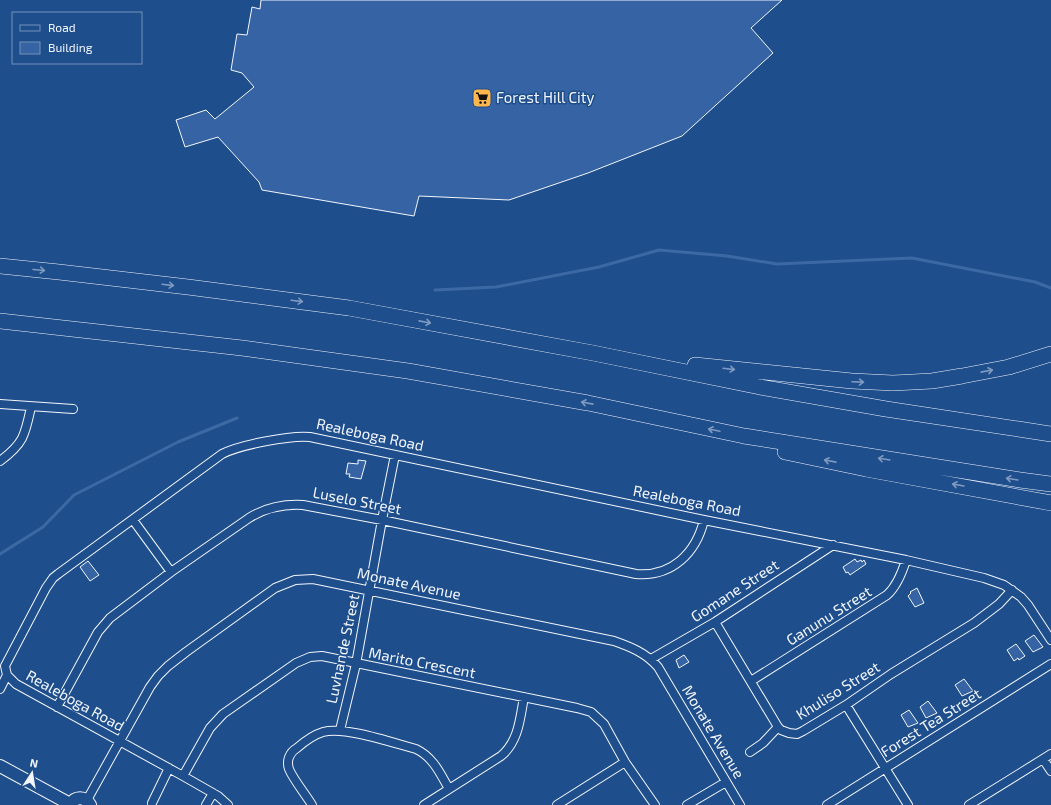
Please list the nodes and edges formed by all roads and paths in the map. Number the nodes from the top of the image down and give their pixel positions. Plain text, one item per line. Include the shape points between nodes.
1 (0, 266) edge
2 (0, 321) edge
3 (592, 353) junction
4 (1051, 354) edge
5 (0, 404) edge
6 (31, 407) junction
7 (73, 409) dead end
8 (1051, 434) edge
9 (744, 436) junction
10 (396, 455) junction
11 (0, 461) edge
12 (1051, 484) edge
13 (1051, 503) edge
14 (133, 520) junction
15 (382, 520) junction
16 (704, 520) junction
17 (833, 545) junction
18 (906, 560) junction
19 (171, 572) junction
20 (1012, 590) junction
21 (369, 591) junction
22 (715, 622) junction
23 (1051, 640) edge
24 (651, 659) junction
25 (356, 664) junction
26 (1051, 664) edge
27 (7, 675) junction
28 (751, 681) junction
29 (0, 689) edge
30 (524, 697) junction
31 (846, 705) junction
32 (57, 707) junction
33 (778, 727) junction
34 (340, 730) junction
35 (119, 741) junction
36 (750, 752) dead end
37 (1051, 754) edge
38 (1043, 759) junction
39 (625, 762) junction
40 (0, 766) edge
41 (169, 768) junction
42 (886, 768) junction
43 (1051, 771) edge
44 (183, 776) junction
45 (726, 782) junction
46 (449, 789) junction
47 (213, 793) junction
48 (88, 802) edge
49 (152, 803) dead end
50 (70, 804) edge
51 (206, 805) edge
52 (228, 805) edge
53 (312, 805) edge
54 (424, 805) edge
55 (557, 805) edge
56 (655, 805) edge
57 (687, 805) edge
58 (740, 805) edge
59 (827, 805) edge
60 (908, 805) edge
61 (969, 805) edge

1 -> 3 highway via 349,308
9 -> 2 highway via 588,403 408,371 234,347
3 -> 4 highway via 838,380 893,383 968,375 1009,367
3 - 8 highway via 760,387
5 - 6 street
6 - 7 street
6 - 11 street via 27,428 20,444
12 -> 9 highway
13 -> 9 highway via 804,456 777,450
10 - 14 street, Realeboga Road via 305,436 234,449 222,454
10 - 15 street, Luvhande Street
10 - 16 street, Realeboga Road
14 - 19 street
14 - 27 street, Realeboga Road via 53,578 6,662
15 - 16 street, Luselo Street via 646,575 662,571 687,554 698,539
15 - 19 street, Luselo Street via 296,504 271,508 257,513
15 - 21 street, Luvhande Street
16 - 17 street, Realeboga Road
17 - 18 street, Realeboga Road
17 - 22 street, Gomane Street
18 - 20 street, Realeboga Road via 984,578
18 - 28 street, Ganunu Street via 897,582 887,595
19 - 32 street, Luselo Street via 103,625
20 - 23 street, Realeboga Road via 1028,605
20 - 31 street, Khuliso Street via 999,604 974,623
21 - 24 street, Monate Avenue via 614,641 638,650
21 - 25 street, Luvhande Street
21 - 35 street, Monate Avenue via 313,579 295,580 275,588 168,666 150,687
22 - 24 street, Gomane Street
22 - 28 street, Khuliso Street
24 - 45 street, Monate Avenue
25 - 30 street, Marito Crescent
25 - 34 street, Luvhande Street
25 - 44 street, Marito Crescent via 322,656 296,662 216,721
26 - 42 street, Forest Tea Street
27 - 29 street
27 - 32 street, Realeboga Road via 16,684
28 - 33 street, Khuliso Street
30 - 39 street, Marito Crescent via 591,712 604,724
30 - 46 street via 516,735 508,750
31 - 33 street, Khuliso Street via 797,734
31 - 42 street
32 - 35 street, Realeboga Road
33 - 36 street
34 - 46 street via 416,748 433,761
34 - 53 street via 315,735 289,756 289,768
35 - 41 street, Realeboga Road
35 - 48 street, Monate Avenue
37 - 38 street
38 - 43 street
38 - 61 street
39 - 55 street
39 - 56 street, Marito Crescent
40 - 50 street
41 - 44 street, Realeboga Road
41 - 49 street
42 - 59 street, Forest Tea Street
42 - 60 street
44 - 47 street, Realeboga Road
45 - 57 street
45 - 58 street, Monate Avenue
46 - 54 street
47 - 51 street
47 - 52 street, Realeboga Road
48 - 50 street via 84,798 77,798

